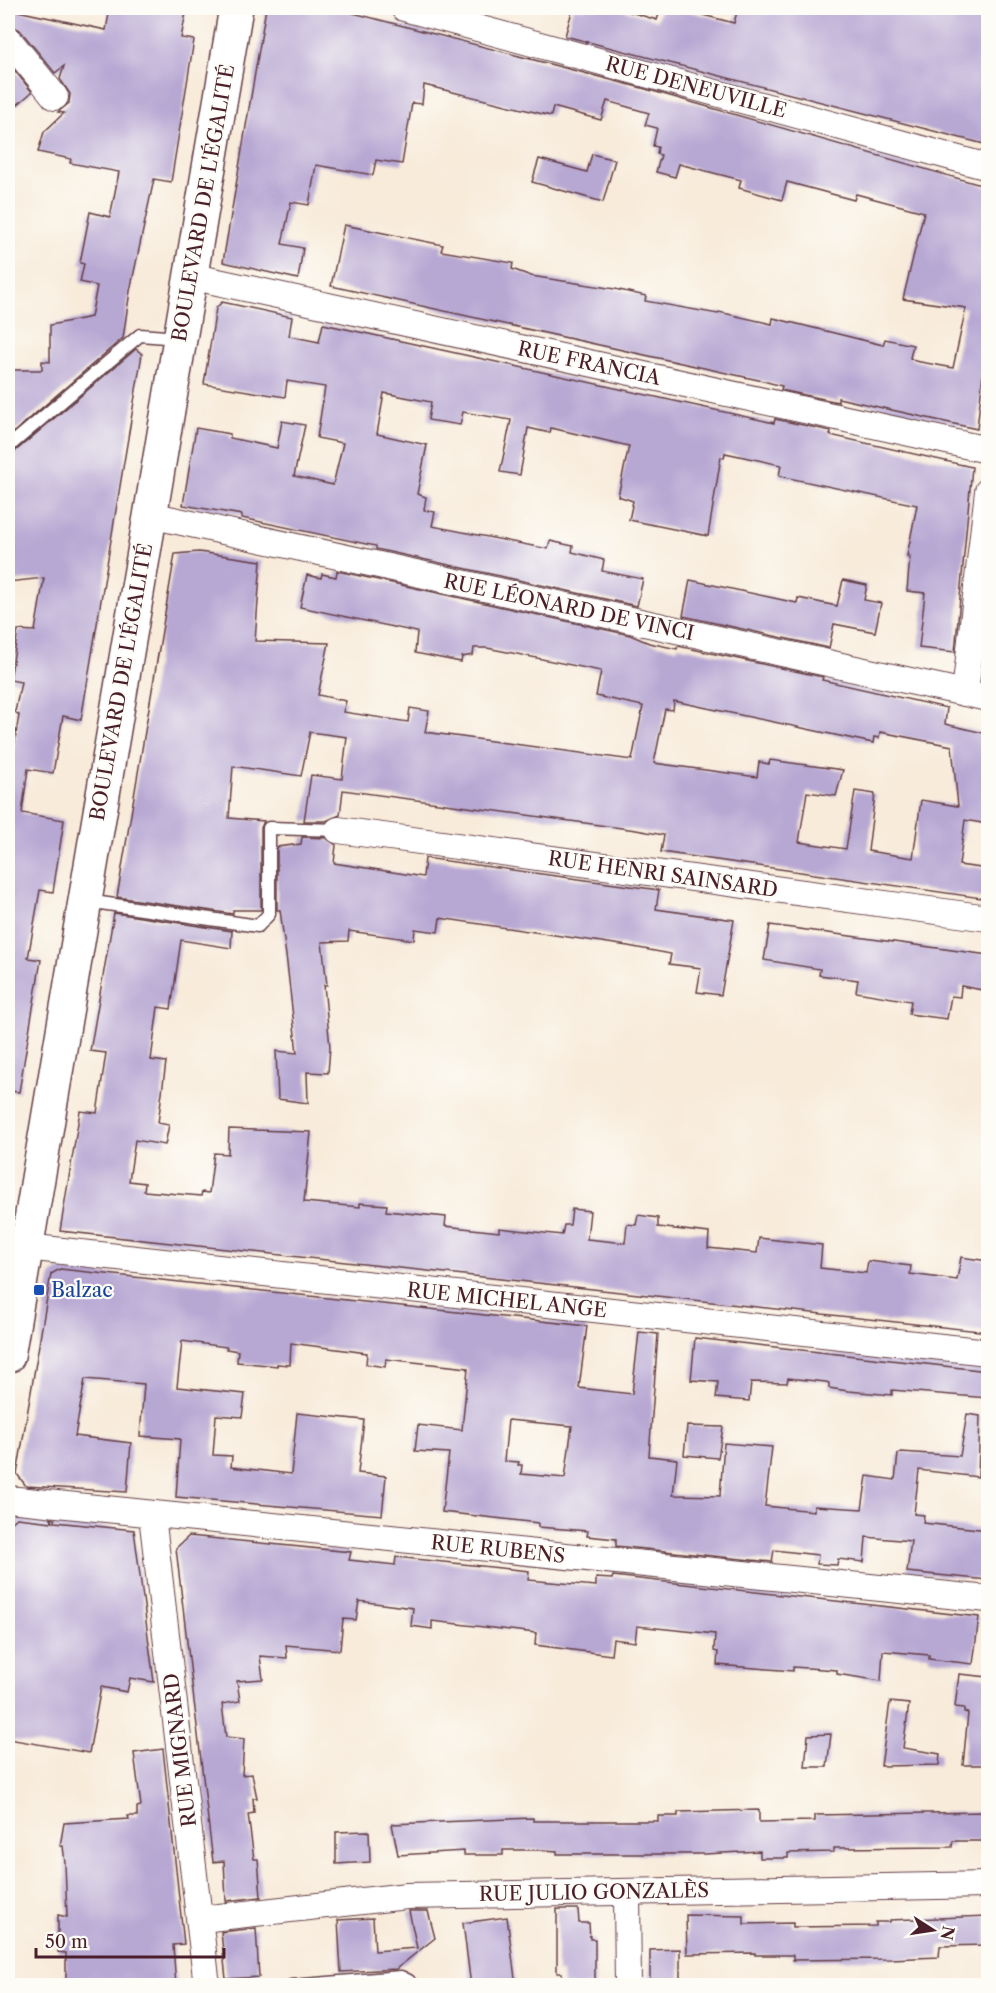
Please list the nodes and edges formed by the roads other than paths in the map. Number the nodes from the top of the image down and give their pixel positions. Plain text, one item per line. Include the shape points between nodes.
1 (236, 8) edge
2 (404, 8) edge
3 (8, 39) edge
4 (55, 97) dead end
5 (988, 166) edge
6 (190, 276) junction
7 (180, 338) junction
8 (8, 447) edge
9 (988, 450) edge
10 (988, 491) edge
11 (150, 515) junction
12 (977, 696) edge
13 (338, 830) joint
14 (84, 901) junction
15 (988, 918) edge
16 (26, 1247) junction
17 (12, 1304) edge
18 (988, 1352) edge
19 (8, 1356) edge
20 (8, 1499) edge
21 (152, 1515) junction
22 (988, 1599) edge
23 (988, 1885) edge
24 (627, 1892) junction
25 (201, 1919) junction
26 (207, 1986) edge
27 (291, 1986) edge
28 (410, 1986) edge
29 (628, 1986) edge

1 - 6 main road, BOULEVARD DE L'ÉGALITÉ
2 - 5 street, RUE DENEUVILLE
3 - 4 street
6 - 7 main road, BOULEVARD DE L'ÉGALITÉ
6 - 9 street, RUE FRANCIA
7 - 8 lane via 140,335
7 - 11 main road, BOULEVARD DE L'ÉGALITÉ
10 - 12 street
11 - 12 street, RUE LÉONARD DE VINCI
11 - 14 main road, BOULEVARD DE L'ÉGALITÉ
13 - 14 lane via 268,828 269,914 258,926
13 - 15 street, RUE HENRI SAINSARD
14 - 16 main road, BOULEVARD DE L'ÉGALITÉ
16 - 17 main road, BOULEVARD DE L'ÉGALITÉ
16 - 18 street, RUE MICHEL ANGE
17 - 19 main road, BOULEVARD DE L'ÉGALITÉ
20 - 21 street, RUE RUBENS
21 - 22 street, RUE RUBENS
21 - 25 street, RUE MIGNARD
23 - 24 street, RUE JULIO GONZALÈS
24 - 25 street, RUE JULIO GONZALÈS via 407,1896
24 - 29 street
25 - 26 street, RUE MIGNARD
27 - 28 lane via 401,1977

